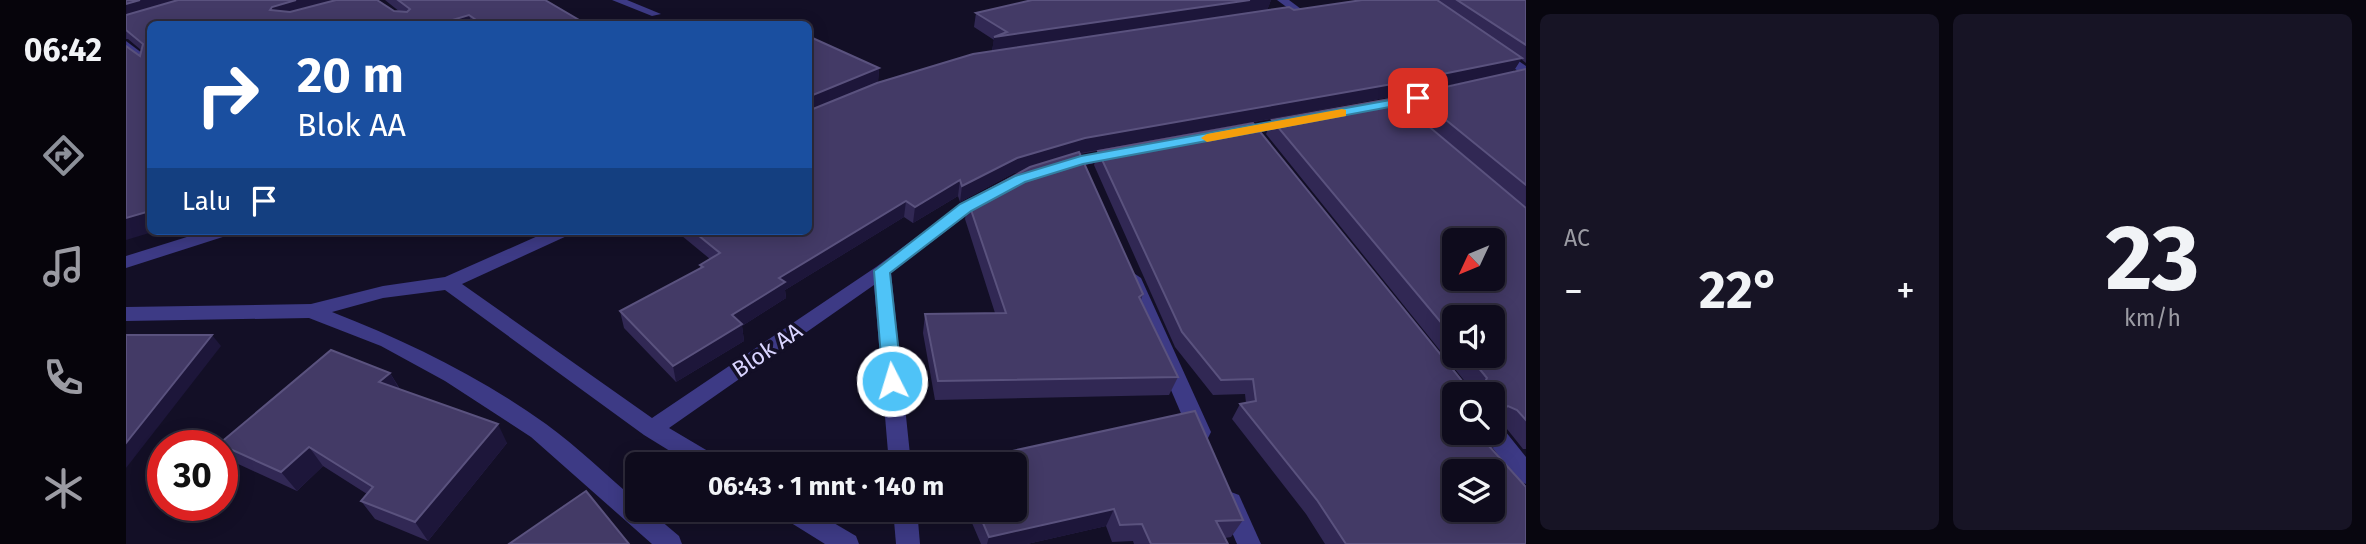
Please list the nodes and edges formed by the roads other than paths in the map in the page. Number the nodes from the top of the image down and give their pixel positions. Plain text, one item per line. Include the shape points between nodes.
1 (617, 0) edge
2 (1282, 0) edge
3 (1313, 10) edge
4 (1300, 12) junction
5 (656, 14) dead end
6 (1286, 14) edge
7 (1484, 43) edge
8 (126, 45) edge
9 (147, 62) edge
10 (1522, 75) edge
11 (1445, 92) edge
12 (1366, 109) edge
13 (1303, 120) edge
14 (1213, 137) edge
15 (1133, 151) edge
16 (1081, 160) junction
17 (1045, 172) edge
18 (1092, 186) edge
19 (998, 191) edge
20 (210, 235) edge
21 (554, 235) edge
22 (126, 262) edge
23 (1126, 262) edge
24 (882, 271) junction
25 (448, 283) junction
26 (311, 311) junction
27 (126, 314) edge
28 (652, 429) junction
29 (1503, 445) edge
30 (690, 452) edge
31 (899, 452) edge
32 (1210, 454) edge
33 (1526, 474) edge
34 (1221, 480) edge
35 (810, 522) edge
36 (906, 522) edge
37 (670, 544) edge
38 (847, 544) edge
39 (908, 544) edge
40 (1249, 544) edge

1 - 5 street
2 - 4 street
3 - 4 street
4 - 6 street
7 - 10 street
8 - 9 street
11 - 12 street via 1396,108
13 - 14 street via 1256,135
15 - 16 street
16 - 17 street
16 - 18 street
19 - 24 street, Blok AA via 965,208
20 - 22 street
21 - 25 street
23 - 32 street
24 - 28 street, Blok AA
24 - 31 street
25 - 26 street via 383,292
25 - 28 street
26 - 27 street
26 - 37 street via 388,341 539,431
28 - 30 street
29 - 33 street
34 - 40 street
35 - 38 street
36 - 39 street

